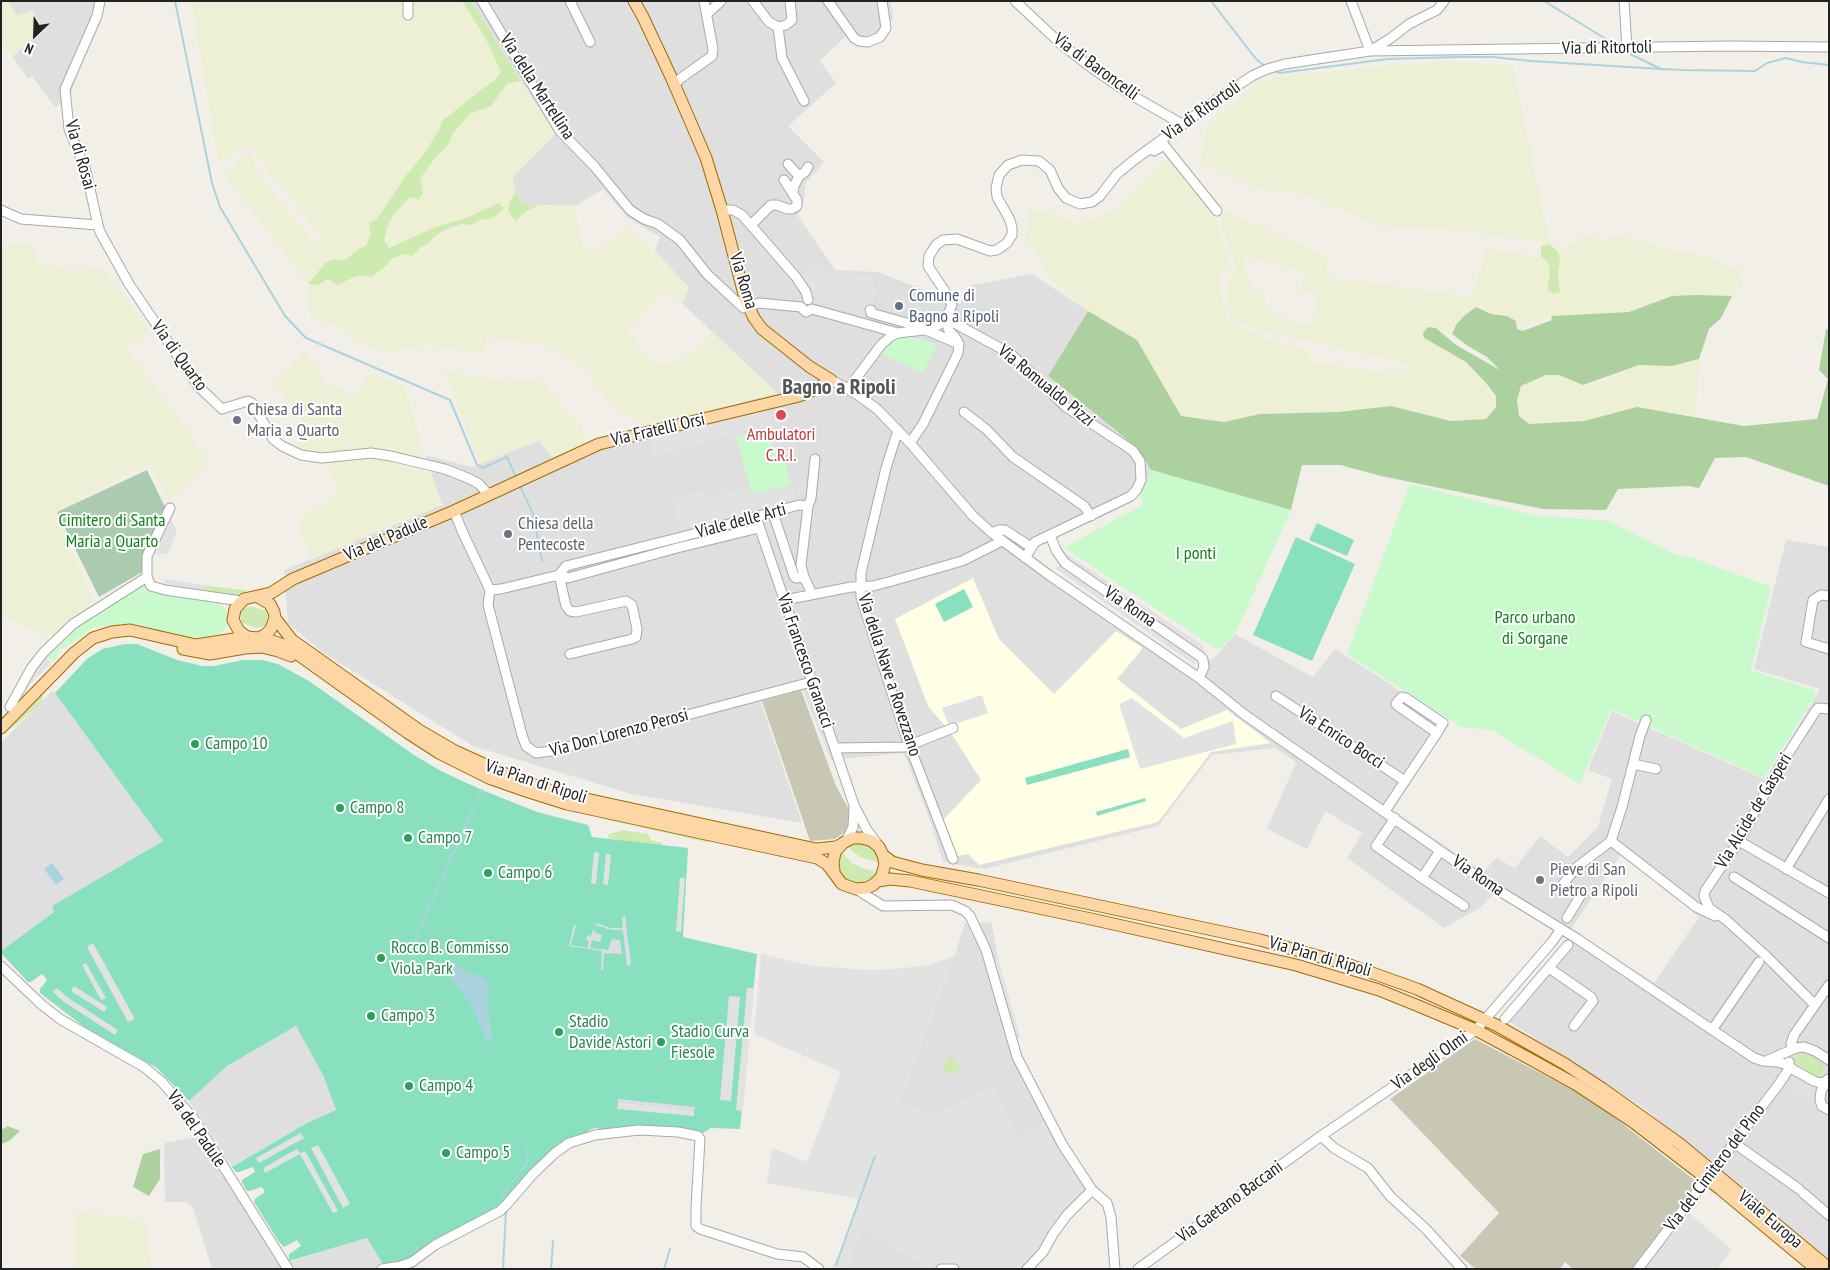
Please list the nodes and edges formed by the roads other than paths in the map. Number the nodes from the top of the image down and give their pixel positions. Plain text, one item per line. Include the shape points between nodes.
1 (100, 1) edge
2 (408, 1) edge
3 (482, 1) edge
4 (570, 1) edge
5 (634, 1) edge
6 (704, 1) edge
7 (721, 1) edge
8 (753, 1) edge
9 (790, 1) edge
10 (828, 1) edge
11 (882, 1) edge
12 (1015, 1) edge
13 (1351, 1) edge
14 (1444, 1) edge
15 (1624, 1) edge
16 (707, 14) junction
17 (408, 15) dead end
18 (778, 28) junction
19 (590, 42) dead end
20 (1829, 47) edge
21 (1627, 48) junction
22 (1370, 51) junction
23 (674, 85) junction
24 (804, 101) dead end
25 (1185, 122) junction
26 (1134, 160) junction
27 (788, 164) dead end
28 (808, 167) dead end
29 (800, 176) junction
30 (784, 180) dead end
31 (793, 193) junction
32 (1, 210) edge
33 (722, 210) junction
34 (1217, 211) dead end
35 (98, 225) junction
36 (751, 225) junction
37 (808, 300) junction
38 (749, 306) junction
39 (801, 307) junction
40 (812, 309) junction
41 (870, 310) dead end
42 (945, 318) junction
43 (927, 330) junction
44 (898, 333) junction
45 (959, 344) junction
46 (832, 380) junction
47 (848, 389) junction
48 (964, 412) dead end
49 (898, 430) junction
50 (910, 442) junction
51 (815, 459) dead end
52 (489, 495) junction
53 (808, 506) junction
54 (170, 508) dead end
55 (454, 511) junction
56 (773, 513) junction
57 (1091, 516) junction
58 (756, 517) junction
59 (759, 528) junction
60 (992, 533) junction
61 (1050, 535) junction
62 (1002, 540) junction
63 (676, 543) junction
64 (1031, 548) junction
65 (1025, 558) junction
66 (559, 575) junction
67 (147, 576) junction
68 (804, 577) junction
69 (284, 586) junction
70 (860, 587) junction
71 (490, 590) junction
72 (812, 594) junction
73 (205, 596) junction
74 (1829, 596) edge
75 (258, 597) junction
76 (785, 600) junction
77 (241, 601) junction
78 (272, 606) junction
79 (234, 617) junction
80 (275, 618) junction
81 (262, 636) junction
82 (159, 637) junction
83 (247, 637) junction
84 (218, 642) junction
85 (1829, 649) edge
86 (570, 654) dead end
87 (310, 664) junction
88 (1199, 678) junction
89 (811, 682) junction
90 (1276, 696) dead end
91 (1396, 705) dead end
92 (10, 707) dead end
93 (1829, 709) edge
94 (1646, 720) dead end
95 (1, 728) edge
96 (954, 728) dead end
97 (910, 745) junction
98 (835, 748) junction
99 (1633, 764) junction
100 (1656, 769) dead end
101 (1405, 781) junction
102 (1829, 799) edge
103 (854, 805) junction
104 (1385, 811) junction
105 (1395, 818) junction
106 (1611, 841) junction
107 (1739, 841) junction
108 (843, 843) junction
109 (881, 851) junction
110 (1440, 851) junction
111 (953, 859) dead end
112 (1786, 868) junction
113 (834, 871) junction
114 (1734, 877) dead end
115 (1422, 878) junction
116 (877, 882) junction
117 (856, 889) junction
118 (1829, 893) edge
119 (874, 902) junction
120 (1464, 906) dead end
121 (1567, 918) dead end
122 (1724, 919) junction
123 (1561, 929) junction
124 (1829, 938) edge
125 (1568, 945) dead end
126 (1759, 962) dead end
127 (1, 966) edge
128 (1549, 968) junction
129 (1526, 971) junction
130 (1538, 981) junction
131 (1829, 985) edge
132 (1815, 1005) junction
133 (1505, 1019) dead end
134 (1485, 1020) junction
135 (1574, 1026) dead end
136 (1799, 1026) junction
137 (1476, 1030) junction
138 (1712, 1030) junction
139 (1808, 1047) junction
140 (1794, 1050) junction
141 (1827, 1058) edge
142 (1765, 1061) junction
143 (1789, 1066) junction
144 (1828, 1080) edge
145 (1829, 1110) edge
146 (1322, 1136) junction
147 (1734, 1143) junction
148 (1709, 1175) junction
149 (1092, 1190) junction
150 (1829, 1215) edge
151 (1829, 1268) edge
152 (288, 1269) edge
153 (382, 1269) edge
154 (819, 1269) edge
155 (941, 1269) edge
156 (954, 1269) edge
157 (1027, 1269) edge
158 (1115, 1269) edge
159 (1138, 1269) edge
160 (1462, 1269) edge
161 (1638, 1269) edge
162 (1816, 1269) edge

1 - 35 street, Via di Rosai via 97,16 65,89 70,129 86,171
2 - 17 street
3 - 38 street, Via della Martellina via 560,131 630,210 680,240 707,274 731,297 744,308
4 - 19 street
5 - 23 main road, Via Roma
6 - 16 street
7 - 16 street
8 - 18 street via 769,22
9 - 18 street via 792,20
10 - 11 street via 854,38 865,42 876,40 884,31
12 - 25 street, Via di Baroncelli via 1093,69 1133,96
13 - 22 street
14 - 22 street via 1437,10 1409,24
15 - 21 street
16 - 23 street via 712,56
18 - 24 street via 782,58
20 - 21 street, Via di Ritortoli
21 - 22 street, Via di Ritortoli
22 - 25 street, Via di Ritortoli via 1267,69
23 - 33 main road, Via Roma via 706,158
25 - 26 street, Via di Ritortoli
26 - 34 street via 1143,159 1164,145
26 - 42 street, Via di Ritortoli via 1100,196 1085,204 1066,198 1050,170 1039,161 1022,160 1008,166 999,175 996,188 997,197 1012,223 1012,234 1007,243 990,251 963,240 947,239 936,245 929,256 929,270 951,302
27 - 29 street
28 - 29 street
29 - 31 street
30 - 31 street
31 - 36 street via 797,206 787,209 771,205
32 - 35 street via 21,220
33 - 36 street via 738,212
33 - 38 main road, Via Roma
35 - 52 street, Via di Quarto via 128,284 167,342 198,386 222,409 248,401 252,403 273,439 301,455 322,458 371,454 391,456 445,469 479,484
36 - 37 street via 796,277
37 - 39 street via 802,301
37 - 40 street
38 - 39 street via 759,303
38 - 46 main road, Via Roma via 762,329
39 - 40 street via 806,312
40 - 44 street
41 - 43 street via 871,314
42 - 43 street
42 - 45 street via 949,331
42 - 57 street, Via Romualdo Pizzi via 1004,349 1066,408 1137,456 1142,473 1135,492
43 - 44 street
43 - 45 street
44 - 47 street via 881,345
45 - 50 street via 923,424
46 - 47 street, Via Roma
46 - 52 main road, Via Fratelli Orsi via 792,397 599,444
47 - 49 street, Via Roma via 870,403
48 - 57 street via 1013,457 1084,506
49 - 50 street, Via Roma
49 - 70 street, Via della Nave a Rovezzano via 886,468
50 - 60 street, Via Roma via 964,507
51 - 53 street
52 - 55 main road, Via del Padule
53 - 56 street, Viale delle Arti via 799,505
53 - 68 street via 801,560
54 - 67 street via 147,556
55 - 69 main road, Via del Padule via 293,579
55 - 71 street
56 - 58 street, Viale delle Arti
56 - 68 street via 794,576
57 - 61 street, Via Romualdo Pizzi
58 - 59 street, Via Francesco Granacci
58 - 63 street, Viale delle Arti
59 - 63 street, Viale delle Arti
59 - 76 street, Via Francesco Granacci
60 - 62 street, Via Roma
60 - 64 street via 1005,530
61 - 64 street, Via Romualdo Pizzi via 1035,542
61 - 88 street, Via Roma via 1066,563 1201,657 1204,667
62 - 65 street, Via Roma
62 - 70 street via 955,563
63 - 66 street, Viale delle Arti via 566,566
64 - 65 street
65 - 88 street, Via Roma
66 - 71 street, Viale delle Arti
66 - 86 street via 570,611 626,601 632,605 637,630 632,639
67 - 73 street, Via del Padule via 154,588
67 - 92 street via 73,624 38,660
68 - 72 street
69 - 75 main road, Via del Padule
69 - 78 main road, Via del Padule
70 - 72 street
70 - 97 street, Via della Nave a Rovezzano
71 - 89 street, Via Don Lorenzo Perosi via 488,605 522,735 526,746 536,753
72 - 76 street
73 - 77 street, Via del Padule
73 - 79 street, Via del Padule via 224,603
74 - 85 street via 1821,595 1813,600 1806,642
75 - 77 main road, Via del Padule
75 - 78 main road
76 - 89 street, Via Francesco Granacci
77 - 79 main road
78 - 80 main road
79 - 83 main road, Via del Padule via 239,631
79 - 84 main road via 228,633
80 - 81 main road via 271,629
80 - 108 main road, Via Pian di Ripoli via 292,640 414,726 455,751 510,776 552,791 816,849
81 - 83 main road
81 - 87 main road, Via Pian di Ripoli via 286,646
82 - 84 main road via 196,644
82 - 87 main road, Via Pian di Ripoli via 195,652 210,654 262,647
82 - 95 main road via 124,630 87,642
83 - 84 main road
87 - 113 main road, Via Pian di Ripoli via 439,753 489,778 567,804 817,858
88 - 104 street, Via Roma via 1250,719
89 - 98 street, Via Francesco Granacci
90 - 101 street, Via Enrico Bocci
91 - 101 street via 1402,697 1443,723
93 - 107 street, Via Alcide de Gasperi via 1818,708 1815,712 1777,771
94 - 99 street
96 - 97 street
97 - 98 street via 898,748
97 - 111 street, Via della Nave a Rovezzano
98 - 103 street, Via Francesco Granacci
99 - 100 street
99 - 106 street
101 - 104 street
102 - 112 street
103 - 108 street, Via Francesco Granacci via 853,827
103 - 109 street, Via Francesco Granacci
104 - 105 street, Via Roma
105 - 110 street, Via Roma
105 - 115 street via 1376,846
106 - 121 street via 1578,867 1563,884 1581,895
106 - 122 street via 1696,907
107 - 112 street
107 - 122 street, Via Alcide de Gasperi via 1705,893 1706,905
108 - 109 main road, Via Pian di Ripoli via 862,838 872,841
108 - 113 main road via 834,856
109 - 116 main road via 884,869
109 - 134 main road, Via Pian di Ripoli via 892,862 922,870 1303,951 1393,980
110 - 115 street
110 - 123 street, Via Roma
112 - 118 street
113 - 117 main road, Via Pian di Ripoli via 842,884
114 - 124 street
115 - 120 street
116 - 117 main road, Via Pian di Ripoli
116 - 119 street via 872,892
116 - 137 main road, Via Pian di Ripoli via 890,879 910,881 1296,965 1379,990
117 - 119 street
119 - 149 street via 887,907 952,905 970,916 986,950 1017,1057 1062,1144
122 - 132 street, Via Alcide de Gasperi
123 - 129 street, Via degli Olmi
123 - 138 street, Via Roma
125 - 128 street
126 - 138 street
127 - 152 street, Via del Padule via 60,1019 144,1067 162,1082 193,1118
128 - 130 street
128 - 135 street via 1593,1001
129 - 130 street
129 - 134 street, Via degli Olmi
130 - 133 street
131 - 132 street
132 - 136 street
134 - 137 street, Via degli Olmi
134 - 148 main road, Via Pian di Ripoli via 1603,1089 1671,1137
136 - 139 street via 1798,1037
136 - 140 street via 1791,1044
137 - 146 street, Via degli Olmi
137 - 148 main road, Via Pian di Ripoli via 1577,1086
138 - 142 street, Via Roma via 1754,1058
139 - 140 street
139 - 141 street
140 - 142 street
140 - 143 street
142 - 143 street, Via Roma
143 - 144 street via 1814,1081
143 - 147 street, Via del Cimitero del Pino
144 - 145 street via 1820,1100 1822,1106
146 - 159 street, Via Gaetano Baccani
146 - 160 street via 1334,1148 1368,1168 1390,1196
147 - 148 street, Via del Cimitero del Pino
147 - 150 street
148 - 151 main road, Viale Europa
148 - 161 street, Via del Cimitero del Pino
148 - 162 main road, Viale Europa
149 - 157 street via 1067,1215 1043,1252
149 - 158 street via 1104,1199 1111,1218
153 - 154 street via 412,1262 435,1245 500,1211 533,1174 569,1144 600,1134 639,1130 678,1132 700,1139 696,1226 777,1254 803,1257
155 - 156 street

